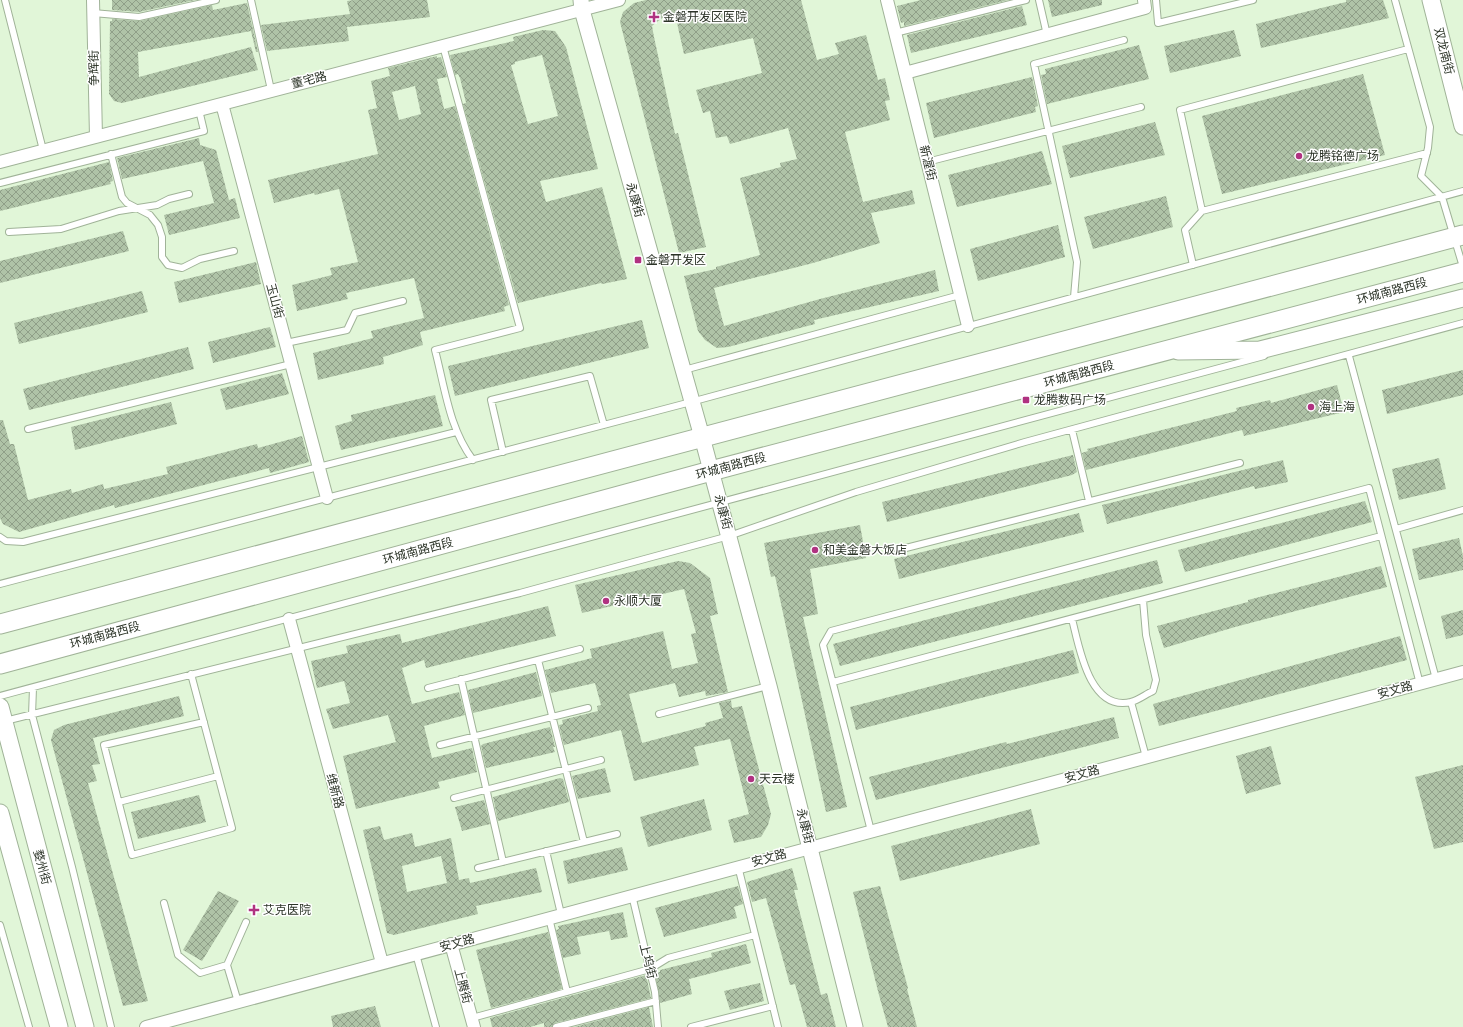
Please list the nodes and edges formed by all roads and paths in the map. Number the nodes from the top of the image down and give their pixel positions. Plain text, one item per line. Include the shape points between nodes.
1 (5, 0) edge
2 (93, 0) edge
3 (216, 0) edge
4 (251, 0) edge
5 (619, 0) edge
6 (888, 0) edge
7 (1026, 0) edge
8 (1039, 0) edge
9 (1144, 0) edge
10 (1156, 0) edge
11 (1253, 0) edge
12 (1395, 0) edge
13 (1431, 0) edge
14 (581, 5) edge
15 (93, 13) junction
16 (895, 33) junction
17 (1047, 35) junction
18 (1124, 40) dead end
19 (443, 46) junction
20 (1408, 49) junction
21 (905, 74) junction
22 (271, 90) junction
23 (222, 104) junction
24 (1141, 107) dead end
25 (199, 110) junction
26 (1463, 126) edge
27 (1048, 130) junction
28 (96, 137) junction
29 (43, 150) junction
30 (1427, 153) junction
31 (111, 154) junction
32 (0, 162) edge
33 (927, 162) junction
34 (0, 183) edge
35 (1463, 191) edge
36 (189, 194) dead end
37 (1442, 197) junction
38 (137, 207) junction
39 (1202, 211) junction
40 (9, 232) dead end
41 (1458, 236) edge
42 (234, 251) dead end
43 (1193, 265) junction
44 (1463, 267) edge
45 (1463, 272) edge
46 (960, 294) junction
47 (1074, 297) junction
48 (1463, 298) edge
49 (403, 301) dead end
50 (1463, 303) edge
51 (1463, 324) edge
52 (968, 326) junction
53 (286, 343) junction
54 (1168, 351) junction
55 (1349, 356) junction
56 (291, 364) junction
57 (682, 370) junction
58 (691, 402) junction
59 (604, 425) junction
60 (28, 429) dead end
61 (1072, 430) junction
62 (456, 432) junction
63 (702, 437) junction
64 (503, 452) junction
65 (473, 460) junction
66 (1240, 463) dead end
67 (318, 467) junction
68 (711, 471) junction
69 (327, 498) junction
70 (1089, 501) junction
71 (720, 502) junction
72 (1463, 510) edge
73 (1396, 529) junction
74 (729, 536) junction
75 (1381, 536) junction
76 (0, 537) edge
77 (898, 550) dead end
78 (0, 584) edge
79 (1143, 600) junction
80 (289, 619) junction
81 (1072, 619) junction
82 (0, 624) edge
83 (297, 648) junction
84 (580, 649) dead end
85 (538, 660) junction
86 (0, 664) edge
87 (1463, 672) edge
88 (191, 674) junction
89 (1436, 679) junction
90 (461, 680) junction
91 (833, 682) junction
92 (1420, 684) junction
93 (769, 686) junction
94 (33, 688) junction
95 (428, 688) dead end
96 (0, 696) edge
97 (1131, 702) junction
98 (588, 708) dead end
99 (2, 714) edge
100 (660, 714) dead end
101 (32, 715) junction
102 (552, 717) junction
103 (204, 722) junction
104 (474, 737) junction
105 (440, 745) dead end
106 (1146, 757) junction
107 (600, 760) dead end
108 (565, 769) junction
109 (218, 776) junction
110 (487, 789) junction
111 (454, 798) dead end
112 (119, 802) junction
113 (0, 813) edge
114 (871, 831) junction
115 (617, 834) dead end
116 (584, 842) junction
117 (810, 847) junction
118 (546, 851) junction
119 (503, 862) junction
120 (738, 866) junction
121 (478, 868) dead end
122 (632, 895) junction
123 (164, 903) dead end
124 (561, 914) junction
125 (549, 918) junction
126 (246, 922) dead end
127 (0, 924) edge
128 (755, 935) junction
129 (451, 944) junction
130 (416, 954) junction
131 (382, 963) junction
132 (226, 965) junction
133 (650, 969) junction
134 (567, 992) junction
135 (656, 1000) junction
136 (238, 1002) junction
137 (773, 1006) junction
138 (473, 1022) edge
139 (176, 1023) edge
140 (29, 1027) edge
141 (59, 1027) edge
142 (85, 1027) edge
143 (110, 1027) edge
144 (146, 1027) edge
145 (436, 1027) edge
146 (556, 1027) edge
147 (658, 1027) edge
148 (692, 1027) edge
149 (778, 1027) edge
150 (855, 1027) edge

1 - 29 lane
2 - 15 street, 争辉街
3 - 15 lane via 139,17
4 - 22 lane
5 - 14 street, 董宅路
6 - 16 street, 新渥街
7 - 16 lane
8 - 17 lane
9 - 17 street via 1145,8
10 - 11 lane via 1158,23
12 - 20 lane
13 - 26 main road, 双龙南街
14 - 19 street, 董宅路
14 - 57 street, 永康街
15 - 28 street, 争辉街
16 - 21 street, 新渥街
17 - 21 street
18 - 27 lane via 1034,64
19 - 22 street, 董宅路
19 - 62 lane via 520,328 435,350
20 - 30 lane via 1430,127
20 - 39 lane via 1180,110
21 - 33 street, 新渥街
22 - 23 street, 董宅路
23 - 25 street, 董宅路
23 - 53 street, 玉山街
24 - 27 lane
25 - 28 street, 董宅路
25 - 31 lane via 204,131
27 - 33 lane
27 - 47 lane via 1077,262
28 - 29 street, 董宅路
29 - 32 street, 董宅路
30 - 37 lane via 1421,176
30 - 39 lane
31 - 34 lane
31 - 38 lane via 122,197 127,203
33 - 46 street, 新渥街
35 - 37 lane
36 - 38 lane via 157,205
37 - 41 lane
37 - 43 lane
38 - 40 lane via 61,229
38 - 42 lane via 150,215 158,225 162,237 162,257 168,265 182,268 200,259
39 - 43 lane via 1185,230
41 - 44 lane
41 - 63 main road
43 - 47 lane
45 - 54 main road, 环城南路西段
46 - 52 street, 新渥街
46 - 57 lane
47 - 52 lane
48 - 54 main road via 1260,350
49 - 53 lane via 355,314 347,330
50 - 71 lane
51 - 55 lane
52 - 58 lane
53 - 56 street, 玉山街
54 - 68 main road, 环城南路西段
55 - 61 lane
55 - 73 lane
56 - 60 lane
56 - 67 street, 玉山街
57 - 58 street, 永康街
58 - 59 lane
58 - 63 street, 永康街
59 - 64 lane
59 - 64 lane via 590,376 491,400
61 - 70 lane
61 - 74 lane via 856,492
62 - 65 lane
62 - 67 lane
63 - 68 street, 永康街
63 - 82 main road
64 - 65 lane
65 - 69 lane
66 - 70 lane
67 - 69 street, 玉山街
67 - 76 lane via 23,542 6,541
68 - 71 street, 永康街
68 - 86 main road, 环城南路西段
69 - 78 lane
70 - 77 lane
71 - 74 street, 永康街
71 - 80 lane
72 - 73 lane
73 - 89 lane
74 - 83 lane via 520,594
74 - 93 street, 永康街
75 - 79 lane
75 - 91 lane via 1369,488 830,631 823,645
75 - 92 lane
79 - 81 lane
79 - 97 lane via 1146,635 1156,680 1153,690
80 - 83 street, 维新路
80 - 94 lane
81 - 91 lane
81 - 97 lane via 1086,672 1095,686 1106,698 1117,702
83 - 88 lane
83 - 131 street, 维新路
84 - 85 lane
85 - 90 lane
85 - 102 lane
87 - 89 street, 安文路
88 - 101 lane
88 - 103 lane
89 - 92 street, 安文路
90 - 95 lane
90 - 104 lane
91 - 114 lane
92 - 106 street, 安文路
93 - 100 lane
93 - 117 street, 永康街
94 - 96 lane
94 - 101 lane
97 - 106 lane
98 - 102 lane
99 - 101 lane
99 - 142 main road, 婺州街
101 - 143 lane
102 - 104 lane
102 - 108 lane
103 - 109 lane
103 - 112 lane via 104,746
104 - 105 lane
104 - 110 lane
106 - 114 street, 安文路
107 - 108 lane
108 - 110 lane
108 - 116 lane
109 - 112 lane
109 - 112 lane via 232,828 132,854
110 - 111 lane
110 - 119 lane
113 - 141 main road
114 - 117 street, 安文路
115 - 116 lane
116 - 118 lane
117 - 120 street, 安文路
117 - 150 street, 永康街
118 - 119 lane
118 - 124 lane
119 - 121 lane
120 - 122 street, 安文路
120 - 128 lane
122 - 124 street, 安文路
122 - 133 lane, 上坞街
123 - 132 lane via 178,955 200,973
124 - 125 street, 安文路
125 - 129 street, 安文路
125 - 134 lane
126 - 132 lane
127 - 140 lane
128 - 133 lane via 668,958
128 - 137 lane
129 - 130 street, 安文路
129 - 138 street, 上腾街
130 - 131 street, 安文路
130 - 145 lane
131 - 136 street, 安文路
132 - 136 lane
133 - 134 lane
133 - 135 lane, 上坞街
134 - 138 lane
135 - 146 lane
135 - 147 lane, 上坞街
136 - 139 street, 安文路
137 - 148 lane
137 - 149 lane
139 - 144 street, 安文路

